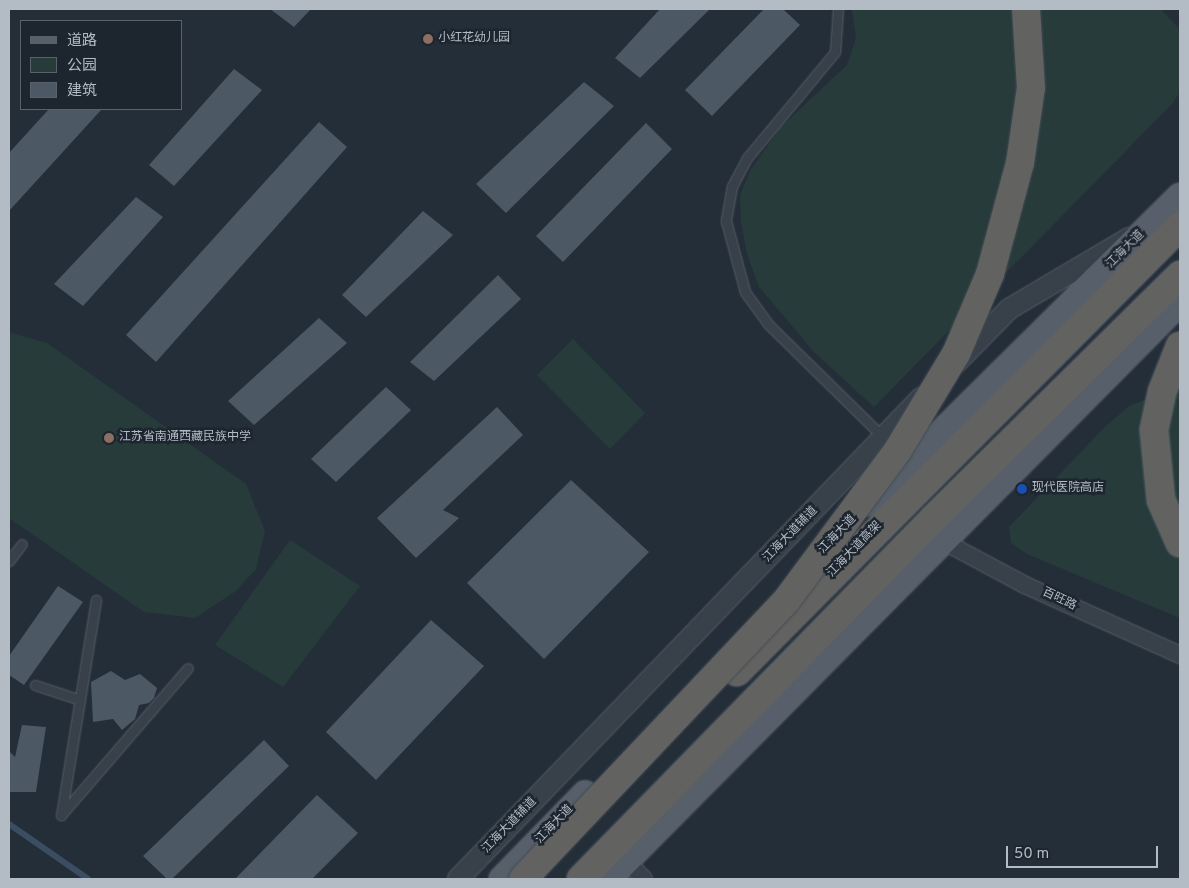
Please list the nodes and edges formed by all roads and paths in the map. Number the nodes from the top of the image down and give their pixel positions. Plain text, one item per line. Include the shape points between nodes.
1 (838, 9) edge
2 (1026, 9) edge
3 (1180, 182) edge
4 (1180, 196) edge
5 (1152, 224) junction
6 (1180, 226) edge
7 (1180, 275) edge
8 (1180, 302) edge
9 (1180, 346) edge
10 (883, 436) junction
11 (941, 540) junction
12 (1180, 542) edge
13 (22, 544) dead end
14 (9, 561) edge
15 (96, 600) dead end
16 (1180, 655) edge
17 (188, 668) dead end
18 (36, 685) dead end
19 (80, 700) junction
20 (617, 870) edge
21 (458, 879) edge
22 (502, 879) edge
23 (524, 879) edge
24 (536, 879) edge
25 (581, 879) edge
26 (644, 879) edge

1 - 10 lane via 835,52 748,158 732,186 726,221 745,292 763,316
2 - 23 highway, bridge via 1031,88 1020,163 990,274 956,354 898,450 786,601
3 - 5 main road
4 - 5 main road, 江海大道
5 - 10 street, 江海大道辅道 via 1009,308
5 - 22 main road, 江海大道 via 909,463
6 - 24 highway, 江海大道高架 via 927,476
7 - 25 highway via 934,518
8 - 11 main road
9 - 12 highway via 1162,392 1154,430 1161,500
10 - 21 street, 江海大道辅道
11 - 16 street, 百旺路 via 1025,584
11 - 20 main road
13 - 14 lane
15 - 19 lane
17 - 19 lane via 61,815
18 - 19 lane
20 - 26 street

